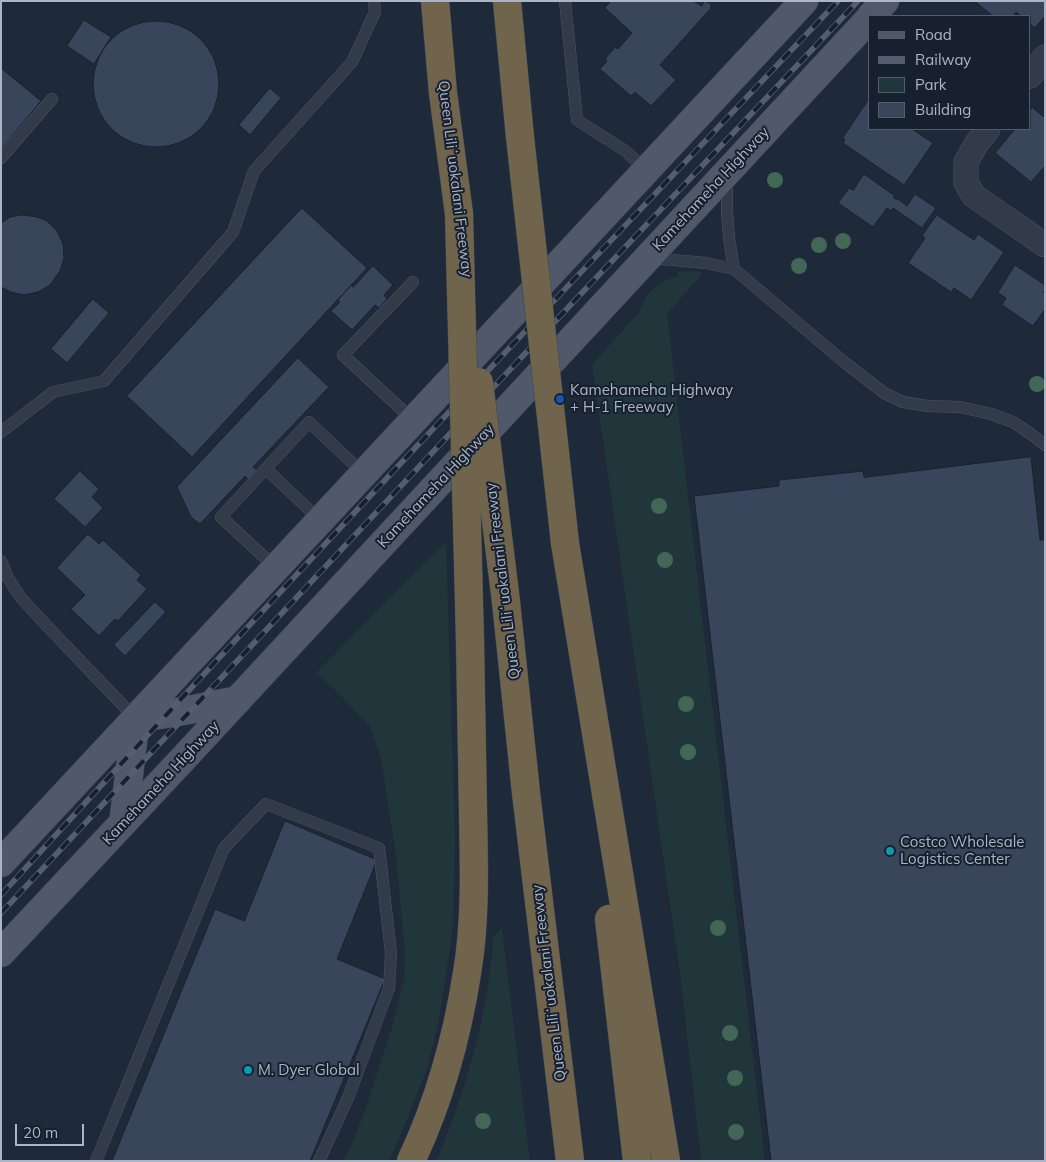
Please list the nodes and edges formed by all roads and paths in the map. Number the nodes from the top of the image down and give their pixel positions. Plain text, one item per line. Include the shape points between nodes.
1 (374, 1) edge
2 (435, 1) edge
3 (507, 1) edge
4 (565, 1) edge
5 (804, 1) edge
6 (885, 1) edge
7 (872, 15) edge
8 (868, 19) edge
9 (1045, 57) edge
10 (1031, 75) edge
11 (52, 99) dead end
12 (987, 130) edge
13 (1, 158) edge
14 (646, 171) junction
15 (727, 172) junction
16 (459, 214) junction
17 (1045, 245) edge
18 (648, 257) junction
19 (734, 269) junction
20 (413, 282) dead end
21 (414, 421) junction
22 (1, 432) edge
23 (1045, 444) edge
24 (266, 469) junction
25 (364, 474) junction
26 (321, 521) junction
27 (565, 543) junction
28 (1, 561) edge
29 (276, 568) junction
30 (5, 578) edge
31 (238, 700) junction
32 (136, 719) junction
33 (123, 823) junction
34 (1, 863) edge
35 (1, 953) edge
36 (96, 1161) edge
37 (319, 1161) edge
38 (411, 1161) edge
39 (570, 1161) edge
40 (637, 1161) edge
41 (666, 1161) edge

1 - 22 lane via 375,12 352,62 254,171 233,232 111,374 104,381 53,392
2 - 16 highway, Queen Liliʻuokalani Freeway
3 - 27 highway, bridge
4 - 14 lane via 577,120 627,152
5 - 14 main road
6 - 7 main road, Kamehameha Highway
8 - 15 main road, Kamehameha Highway
9 - 10 street
11 - 13 lane
12 - 17 street via 966,162 966,183 974,196
14 - 21 main road
15 - 18 main road, Kamehameha Highway
15 - 19 lane via 727,212
16 - 38 highway, bridge via 475,877 468,964 458,1020 432,1111
16 - 39 highway, Queen Liliʻuokalani Freeway, bridge
18 - 19 lane
18 - 31 main road, Kamehameha Highway
19 - 23 lane via 884,393 903,402 960,407 991,414 1014,422
20 - 21 lane via 343,355
21 - 25 main road
24 - 25 lane via 309,422
24 - 26 lane
24 - 29 lane via 221,516
25 - 26 main road
26 - 29 main road
27 - 40 highway
27 - 41 highway
28 - 30 lane
29 - 32 main road
30 - 32 lane
31 - 32 main road
31 - 33 main road, Kamehameha Highway
32 - 33 main road
32 - 34 main road
33 - 35 main road, Kamehameha Highway
36 - 37 lane via 224,848 266,804 379,848 391,953 389,988 348,1098

